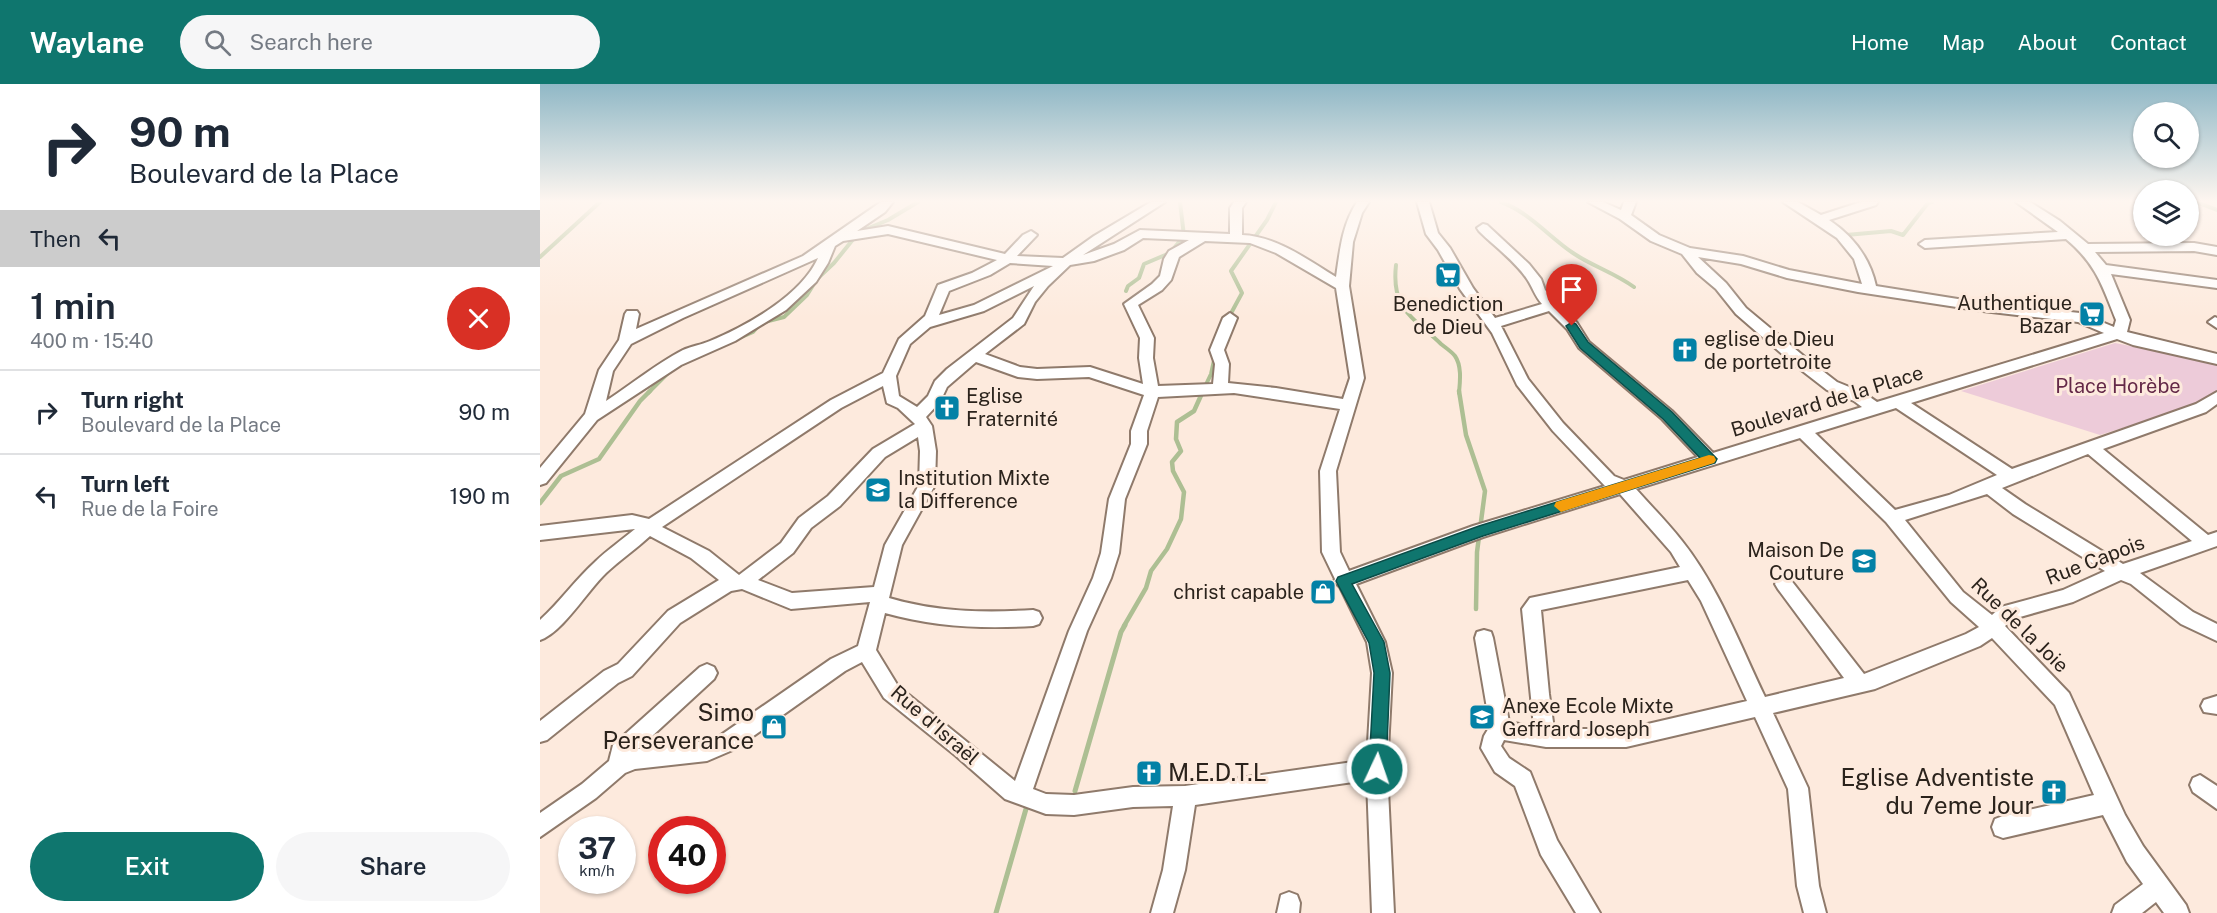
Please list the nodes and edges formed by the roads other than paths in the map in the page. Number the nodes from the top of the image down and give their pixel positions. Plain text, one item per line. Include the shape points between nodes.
1 (837, 241) edge
2 (933, 241) edge
3 (1024, 241) edge
4 (1099, 241) edge
5 (1129, 241) edge
6 (1196, 241) edge
7 (1258, 241) edge
8 (1347, 241) edge
9 (1438, 241) edge
10 (1496, 241) edge
11 (1662, 241) edge
12 (1849, 241) edge
13 (1978, 241) edge
14 (2076, 241) edge
15 (1925, 244) dead end
16 (829, 247) junction
17 (2085, 248) junction
18 (1687, 251) junction
19 (2217, 251) edge
20 (1007, 258) junction
21 (1063, 264) junction
22 (2102, 269) junction
23 (2217, 284) edge
24 (1342, 286) junction
25 (1870, 289) junction
26 (1553, 305) junction
27 (632, 314) dead end
28 (1230, 318) dead end
29 (1492, 324) junction
30 (922, 325) junction
31 (2120, 333) junction
32 (626, 341) junction
33 (975, 356) junction
34 (2217, 359) edge
35 (889, 376) junction
36 (1220, 389) junction
37 (1152, 392) junction
38 (2217, 397) edge
39 (1898, 402) junction
40 (1348, 405) junction
41 (1874, 408) junction
42 (2201, 408) junction
43 (592, 416) junction
44 (2217, 417) edge
45 (921, 421) junction
46 (1803, 431) junction
47 (2090, 447) junction
48 (1710, 459) junction
49 (2010, 476) junction
50 (540, 479) edge
51 (1624, 487) junction
52 (1989, 487) junction
53 (1892, 517) junction
54 (651, 526) junction
55 (540, 533) edge
56 (2211, 541) edge
57 (1694, 572) junction
58 (2121, 572) junction
59 (1343, 581) junction
60 (735, 583) junction
61 (1784, 584) dead end
62 (880, 598) junction
63 (1033, 618) dead end
64 (1991, 625) junction
65 (540, 632) edge
66 (2217, 633) edge
67 (1484, 638) dead end
68 (866, 651) junction
69 (707, 673) dead end
70 (1860, 684) junction
71 (1759, 705) junction
72 (1501, 730) junction
73 (540, 733) edge
74 (1546, 738) junction
75 (618, 766) junction
76 (1377, 769) junction
77 (2200, 785) dead end
78 (1020, 795) junction
79 (1185, 796) junction
80 (2217, 800) edge
81 (2110, 804) junction
82 (540, 826) edge
83 (2003, 827) dead end
84 (2158, 887) junction
85 (1162, 913) edge
86 (1383, 913) edge
87 (1589, 913) edge
88 (1815, 913) edge
89 (2123, 913) edge
90 (2178, 913) edge

1 - 16 street
2 - 20 street
3 - 20 street
4 - 21 street
5 - 21 street
6 - 37 street via 1174,254 1166,277 1131,304 1147,338
7 - 24 street
8 - 24 street
9 - 29 street
10 - 26 street via 1524,267 1539,292
11 - 18 street
12 - 25 street via 1857,250
13 - 15 street
14 - 17 street
16 - 32 street
16 - 43 street via 825,261 794,297 735,336 689,354
17 - 19 street via 2194,247
17 - 22 street
18 - 25 street
18 - 41 street via 1741,311 1801,362 1832,386
20 - 21 street
20 - 30 street via 943,288 931,318
21 - 30 street via 979,308
21 - 33 street via 1034,294 1019,321
22 - 23 street
22 - 31 street via 2123,320
24 - 40 street via 1357,378
25 - 31 street via 2080,318
26 - 29 street
26 - 48 street via 1584,345 1667,415
27 - 32 street
28 - 36 street via 1217,350 1222,364
29 - 51 street via 1522,381 1558,426 1608,480
30 - 35 street via 904,342
31 - 34 street via 2133,340
31 - 39 street, Boulevard de la Place
32 - 43 street via 606,370
33 - 37 street via 1027,373 1090,372
33 - 45 street via 940,385
35 - 45 street via 892,399
35 - 54 street via 836,404
36 - 37 street
36 - 40 street
37 - 78 street via 1139,431 1139,444 1117,499 1110,553 1102,578 1078,631
38 - 42 street
39 - 41 street, Boulevard de la Place
39 - 49 street
40 - 59 street via 1328,471 1330,552
41 - 46 street, Boulevard de la Place
42 - 44 street
42 - 47 street
43 - 50 street
45 - 60 street via 879,453 834,501 805,523 787,548
45 - 62 street via 928,451 927,485 901,528
46 - 48 street, Boulevard de la Place
46 - 53 street, Rue de la Joie
47 - 49 street
47 - 56 street
48 - 51 street, Boulevard de la Place
49 - 52 street
51 - 57 street
51 - 59 street, Boulevard de la Place via 1479,531
52 - 53 street
52 - 58 street
53 - 64 street, Rue de la Joie via 1957,597
54 - 55 street via 632,522
54 - 60 street via 656,533 722,570
54 - 65 street via 601,567
56 - 58 street, Rue Capois
57 - 71 street
57 - 74 street via 1536,603 1531,609
58 - 64 street, Rue Capois via 2067,597 2007,613
58 - 66 street via 2137,579 2187,618
59 - 76 street via 1376,642 1382,673
60 - 62 street via 791,602
60 - 73 street via 674,617 625,670 610,677
61 - 70 street
62 - 63 street via 908,613 989,621
62 - 68 street
64 - 70 street, Rue Capois via 1973,640
64 - 81 street, Rue de la Joie via 2062,699
67 - 72 street
68 - 75 street via 838,664 707,751 634,759
68 - 78 street, Rue d'Israël via 891,692
69 - 75 street via 620,752
70 - 71 street, Rue Capois
71 - 74 street, Rue Capois via 1626,738
71 - 88 street via 1798,788 1808,886
72 - 74 street, Rue Capois
72 - 87 street via 1494,736 1491,748 1502,765 1523,779 1549,847
75 - 82 street
76 - 79 street, Rue d'Israël
76 - 86 street
77 - 80 street
78 - 79 street, Rue d'Israël via 1046,804 1074,805 1133,797
79 - 85 street via 1171,890
81 - 83 street
81 - 84 street, Rue de la Joie via 2117,823
84 - 89 street
84 - 90 street, Rue de la Joie

